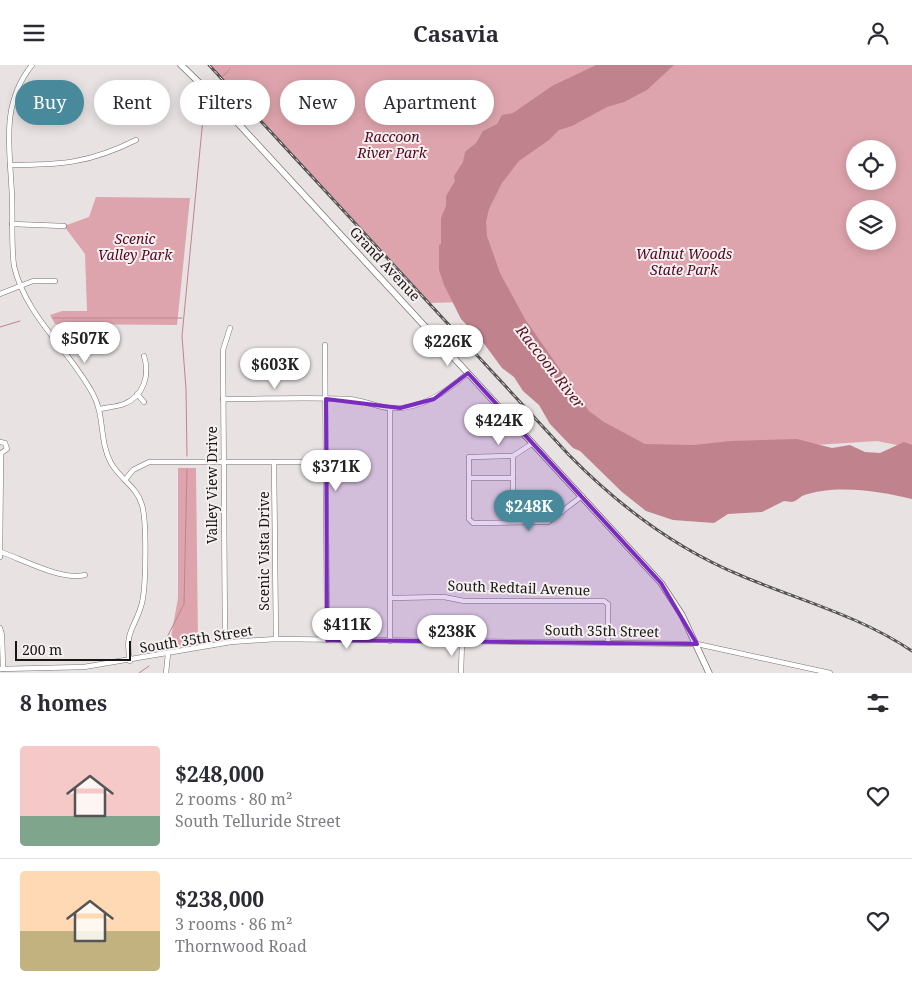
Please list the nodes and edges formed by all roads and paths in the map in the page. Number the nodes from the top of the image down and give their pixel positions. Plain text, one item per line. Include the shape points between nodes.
1 (32, 65) edge
2 (181, 65) edge
3 (136, 140) dead end
4 (10, 165) junction
5 (12, 224) junction
6 (64, 225) dead end
7 (55, 281) dead end
8 (20, 287) junction
9 (0, 294) edge
10 (230, 328) dead end
11 (325, 345) dead end
12 (144, 356) dead end
13 (468, 373) junction
14 (138, 394) junction
15 (223, 399) junction
16 (326, 399) junction
17 (144, 402) dead end
18 (390, 408) junction
19 (100, 409) junction
20 (0, 442) edge
21 (533, 443) junction
22 (0, 454) edge
23 (513, 456) junction
24 (223, 462) junction
25 (274, 462) junction
26 (326, 462) junction
27 (469, 478) junction
28 (513, 478) junction
29 (125, 480) junction
30 (582, 496) junction
31 (513, 499) junction
32 (562, 512) junction
33 (513, 522) junction
34 (1, 552) edge
35 (0, 557) edge
36 (85, 575) dead end
37 (390, 598) junction
38 (0, 628) edge
39 (276, 639) junction
40 (327, 640) junction
41 (390, 641) junction
42 (462, 641) junction
43 (225, 643) junction
44 (608, 643) junction
45 (697, 644) junction
46 (168, 654) junction
47 (130, 661) junction
48 (2, 669) edge
49 (166, 673) edge
50 (461, 673) edge
51 (709, 673) edge
52 (830, 673) edge

1 - 4 street via 14,91 4,129
2 - 13 main road, Grand Avenue
3 - 4 street via 88,160
4 - 5 street
5 - 6 street
5 - 8 street via 12,256
7 - 8 street via 38,280
8 - 9 street
8 - 19 street via 87,384
10 - 15 street, Valley View Drive via 223,350
11 - 16 street
12 - 14 street via 146,374
13 - 18 street via 434,399
13 - 21 main road, Grand Avenue
14 - 17 street
14 - 19 street via 125,403
15 - 16 street
15 - 24 street, Valley View Drive
16 - 18 street via 351,399
16 - 26 street
18 - 37 street
19 - 29 street via 108,456
20 - 22 street via 5,443 7,449
21 - 23 street
21 - 30 main road, Grand Avenue
22 - 34 street
23 - 27 street via 469,457
23 - 28 street
24 - 25 street
24 - 29 street via 148,462 133,470
24 - 43 street, Valley View Drive
25 - 26 street
25 - 39 street, Scenic Vista Drive
26 - 40 street
27 - 28 street
27 - 33 street via 469,519 472,523
28 - 31 street
29 - 47 street via 140,499 144,515 143,596 128,634
30 - 32 street
30 - 45 main road, Grand Avenue via 661,583
31 - 32 street via 552,500
31 - 33 street
32 - 33 street via 548,522
34 - 35 street
34 - 36 street via 65,575
37 - 41 street
37 - 44 street, South Redtail Avenue via 604,601 608,604
38 - 48 street
39 - 40 street, South 35th Street
39 - 43 street, South 35th Street
40 - 41 street, South 35th Street
41 - 42 street, South 35th Street
42 - 44 street, South 35th Street
42 - 50 street
43 - 46 street, South 35th Street
44 - 45 street, South 35th Street
45 - 51 main road, Grand Avenue
45 - 52 street, South 35th Street
46 - 47 street, South 35th Street
46 - 49 street
47 - 48 street, South 35th Street via 84,667

